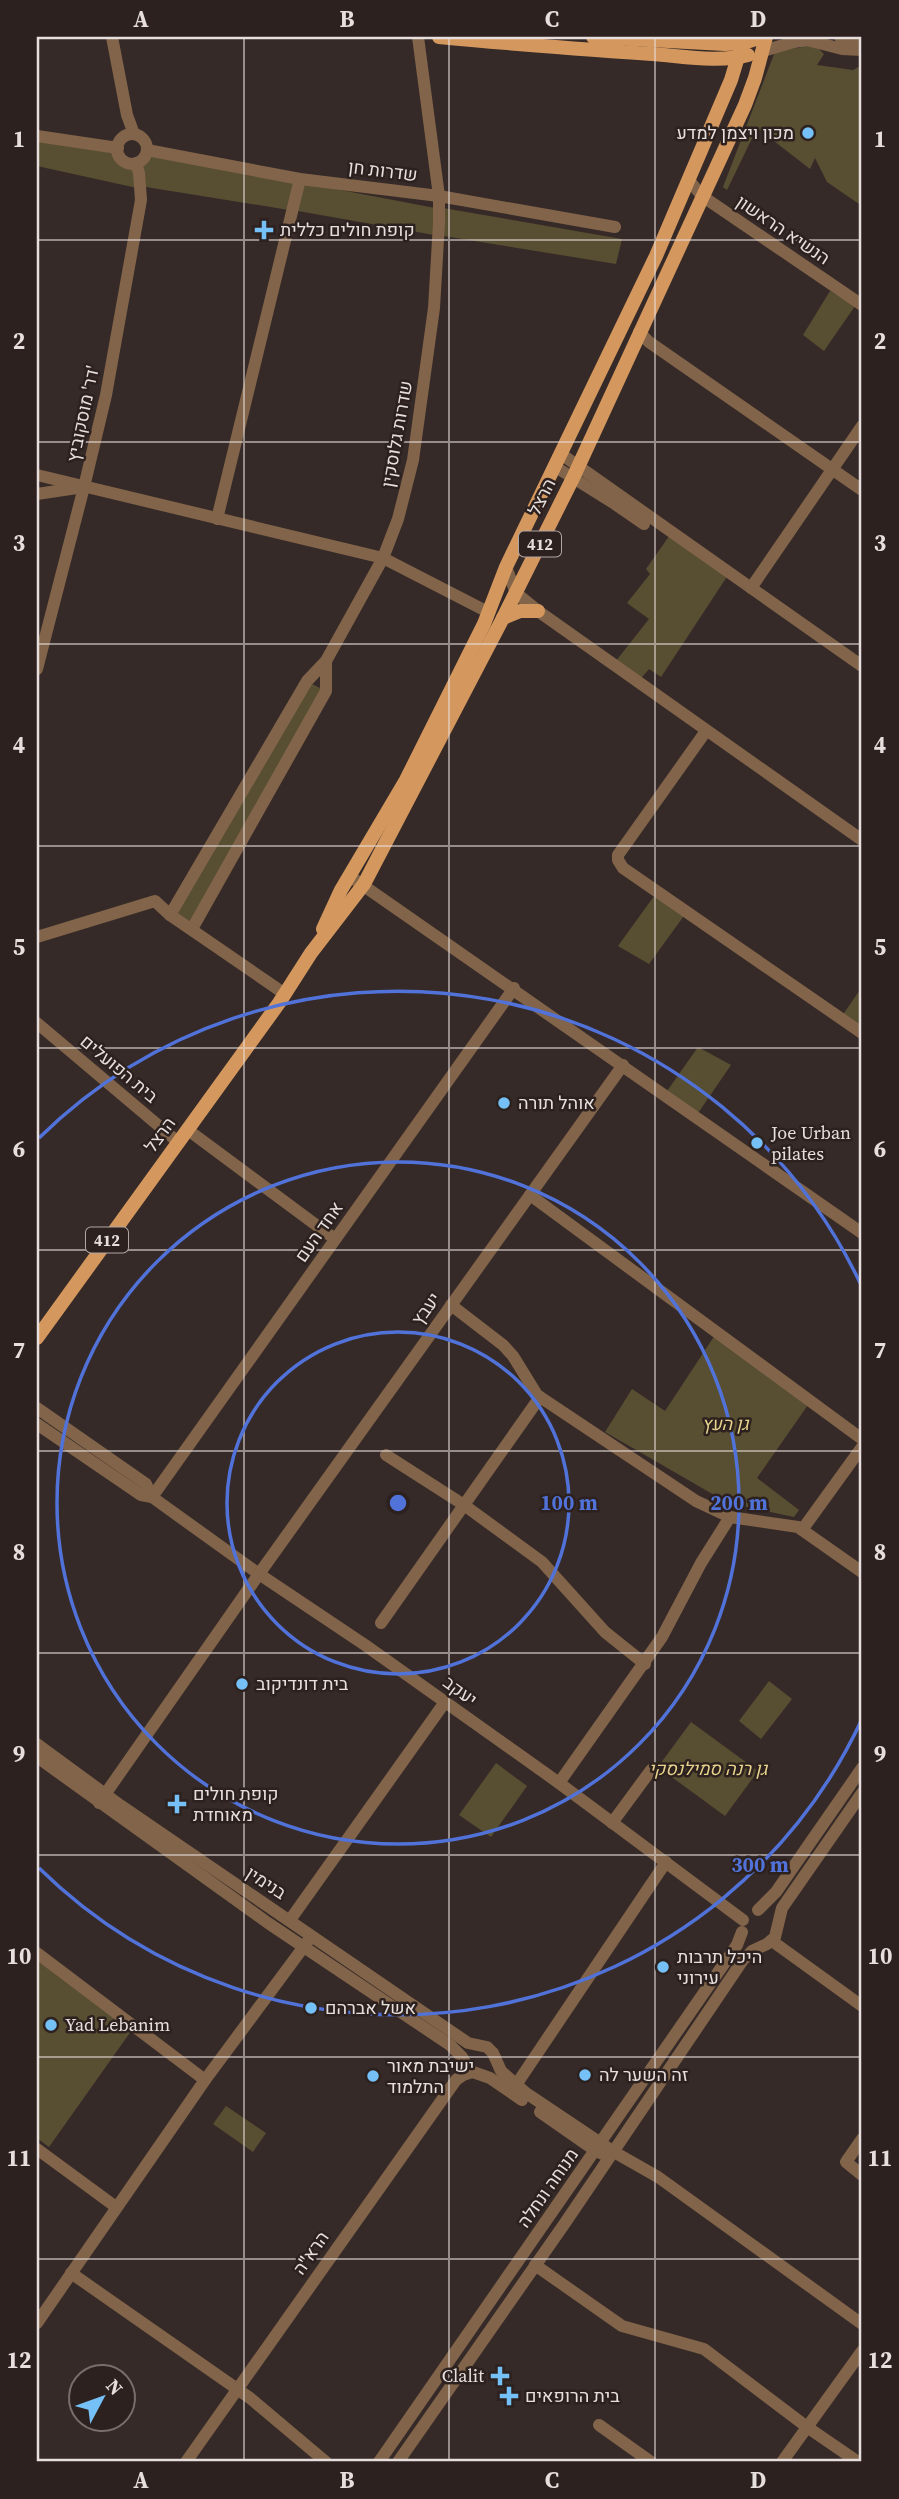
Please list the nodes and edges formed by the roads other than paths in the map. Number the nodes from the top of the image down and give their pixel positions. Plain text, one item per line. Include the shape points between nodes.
1 (418, 37) edge
2 (439, 37) edge
3 (593, 37) edge
4 (840, 37) edge
5 (115, 39) edge
6 (764, 41) edge
7 (862, 41) edge
8 (742, 46) edge
9 (862, 50) edge
10 (696, 57) junction
11 (731, 80) junction
12 (134, 134) junction
13 (37, 136) edge
14 (118, 148) junction
15 (147, 150) junction
16 (136, 163) junction
17 (300, 179) junction
18 (688, 179) junction
19 (439, 196) junction
20 (702, 196) junction
21 (615, 227) dead end
22 (862, 305) edge
23 (639, 332) junction
24 (862, 426) edge
25 (558, 460) junction
26 (832, 470) junction
27 (576, 472) junction
28 (37, 475) edge
29 (85, 487) junction
30 (862, 490) edge
31 (37, 494) edge
32 (217, 519) junction
33 (646, 520) junction
34 (638, 537) dead end
35 (383, 558) junction
36 (506, 567) junction
37 (751, 588) junction
38 (516, 593) junction
39 (538, 611) junction
40 (488, 612) junction
41 (503, 618) junction
42 (326, 661) junction
43 (862, 666) edge
44 (37, 670) edge
45 (706, 731) junction
46 (862, 840) edge
47 (358, 880) junction
48 (170, 915) junction
49 (192, 929) junction
50 (37, 936) edge
51 (514, 988) junction
52 (285, 994) junction
53 (37, 1023) edge
54 (862, 1033) edge
55 (623, 1065) junction
56 (188, 1130) junction
57 (178, 1142) junction
58 (530, 1195) junction
59 (862, 1233) edge
60 (335, 1239) junction
61 (451, 1306) junction
62 (37, 1338) edge
63 (540, 1397) junction
64 (37, 1408) edge
65 (37, 1424) edge
66 (862, 1438) edge
67 (862, 1447) edge
68 (386, 1455) dead end
69 (152, 1497) junction
70 (464, 1505) junction
71 (730, 1517) junction
72 (802, 1530) junction
73 (862, 1573) edge
74 (259, 1574) junction
75 (381, 1623) dead end
76 (645, 1664) junction
77 (445, 1702) junction
78 (37, 1744) edge
79 (38, 1760) edge
80 (862, 1768) edge
81 (651, 1770) dead end
82 (559, 1783) junction
83 (862, 1793) edge
84 (102, 1798) junction
85 (612, 1822) junction
86 (666, 1862) junction
87 (758, 1910) junction
88 (290, 1920) junction
89 (268, 1923) junction
90 (777, 1923) junction
91 (742, 1926) junction
92 (313, 1935) junction
93 (767, 1943) junction
94 (304, 1947) junction
95 (37, 1954) edge
96 (862, 2006) edge
97 (478, 2046) junction
98 (495, 2057) junction
99 (473, 2070) junction
100 (205, 2080) junction
101 (516, 2085) junction
102 (862, 2139) edge
103 (598, 2147) junction
104 (37, 2149) edge
105 (614, 2152) junction
106 (862, 2175) edge
107 (116, 2207) junction
108 (535, 2265) junction
109 (71, 2273) junction
110 (37, 2323) edge
111 (862, 2324) edge
112 (862, 2351) edge
113 (237, 2388) junction
114 (599, 2425) dead end
115 (807, 2427) junction
116 (186, 2462) edge
117 (326, 2462) edge
118 (379, 2462) edge
119 (398, 2462) edge
120 (651, 2462) edge
121 (782, 2462) edge
122 (858, 2462) edge

1 - 19 street, שדרות גלוסקין
2 - 10 main road
3 - 8 main road
4 - 7 street
5 - 12 street
6 - 8 main road
6 - 9 street via 807,40
6 - 20 main road, הרצל / 412 via 745,105
8 - 10 main road
8 - 11 main road, הרצל / 412
10 - 11 main road
11 - 18 main road, הרצל / 412
12 - 14 street via 121,139
12 - 15 street via 143,139
13 - 14 street
14 - 16 street via 122,159
15 - 16 street
15 - 17 street, שדרות חן
16 - 29 street, דר' מוסקוביץ' via 141,200
17 - 19 street, שדרות חן
17 - 32 street
18 - 20 street, הנשיא הראשון
18 - 25 main road, הרצל / 412 via 650,271
19 - 21 street, שדרות חן
19 - 35 street, שדרות גלוסקין via 433,308 420,419 398,519
20 - 22 street, הנשיא הראשון
20 - 23 main road, הרצל / 412
23 - 26 street
23 - 27 main road, הרצל / 412
24 - 26 street
25 - 27 street
25 - 36 main road, הרצל / 412
26 - 30 street
26 - 37 street
27 - 33 street
27 - 38 main road, הרצל / 412
28 - 29 street
29 - 31 street
29 - 32 street
29 - 44 street, דר' מוסקוביץ'
32 - 35 street
33 - 34 street
33 - 37 street
35 - 40 street
35 - 42 street, שדרות גלוסקין
36 - 38 street
36 - 40 main road, הרצל / 412
37 - 43 street
38 - 39 street
38 - 41 main road, הרצל / 412
39 - 41 main road via 520,611
39 - 45 street
40 - 47 main road, הרצל / 412
41 - 47 main road, הרצל / 412
42 - 48 street, שדרות גלוסקין via 307,681
42 - 49 street, שדרות גלוסקין via 326,691
45 - 46 street
45 - 54 street via 618,860 623,869 685,913
47 - 51 street
47 - 52 main road, הרצל / 412
48 - 49 street
48 - 50 street via 155,901
49 - 52 street
51 - 55 street
51 - 60 street, אחד העם
52 - 56 main road, הרצל / 412
53 - 57 street, בית הפועלים
55 - 58 street, יעבץ
55 - 59 street
56 - 57 main road, הרצל / 412
56 - 60 street
57 - 62 main road, הרצל / 412
58 - 61 street, יעבץ
58 - 66 street
60 - 69 street, אחד העם
61 - 63 street via 503,1345
61 - 74 street, יעבץ
63 - 70 street
63 - 71 street via 696,1501
64 - 69 street, יעקב via 146,1484
65 - 69 street, יעקב via 141,1495
67 - 72 street
68 - 70 street
69 - 74 street, יעקב
70 - 75 street
70 - 76 street via 542,1562 600,1627
71 - 72 street
71 - 76 street
72 - 73 street
74 - 77 street, יעקב
74 - 84 street, יעבץ
76 - 82 street
77 - 82 street, יעקב
77 - 88 street
78 - 84 street, בנימין
79 - 84 street, בנימין
80 - 87 street via 776,1892
81 - 85 street
82 - 85 street, יעקב
83 - 90 street via 782,1908
84 - 88 street, בנימין
84 - 89 street, בנימין
85 - 86 street, יעקב
86 - 91 street, יעקב
86 - 101 street
87 - 90 street via 772,1914
87 - 91 street via 752,1911
88 - 89 street
88 - 92 street, בנימין
89 - 94 street, בנימין
90 - 93 street via 777,1933
91 - 93 street via 747,1941
91 - 103 street, מנוחה ונחלה via 737,1945
92 - 94 street
92 - 97 street, בנימין
93 - 96 street
93 - 105 street, מנוחה ונחלה via 743,1960
94 - 99 street, בנימין via 450,2045
94 - 100 street
95 - 100 street
97 - 98 street via 487,2047
97 - 99 street via 467,2054
98 - 99 street via 494,2067
98 - 101 street, בנימין via 501,2071
99 - 103 street, בנימין
99 - 113 street, הרא"ה via 456,2080
100 - 107 street
101 - 103 street, בנימין
102 - 106 street via 846,2162
103 - 105 street, בנימין
103 - 118 street, מנוחה ונחלה
104 - 107 street
105 - 108 street, מנוחה ונחלה
105 - 111 street, בנימין via 658,2177
107 - 109 street
108 - 115 street via 622,2326 704,2349
108 - 119 street, מנוחה ונחלה
109 - 110 street
109 - 113 street
112 - 115 street
113 - 116 street, הרא"ה
113 - 117 street
114 - 120 street
115 - 121 street
115 - 122 street

